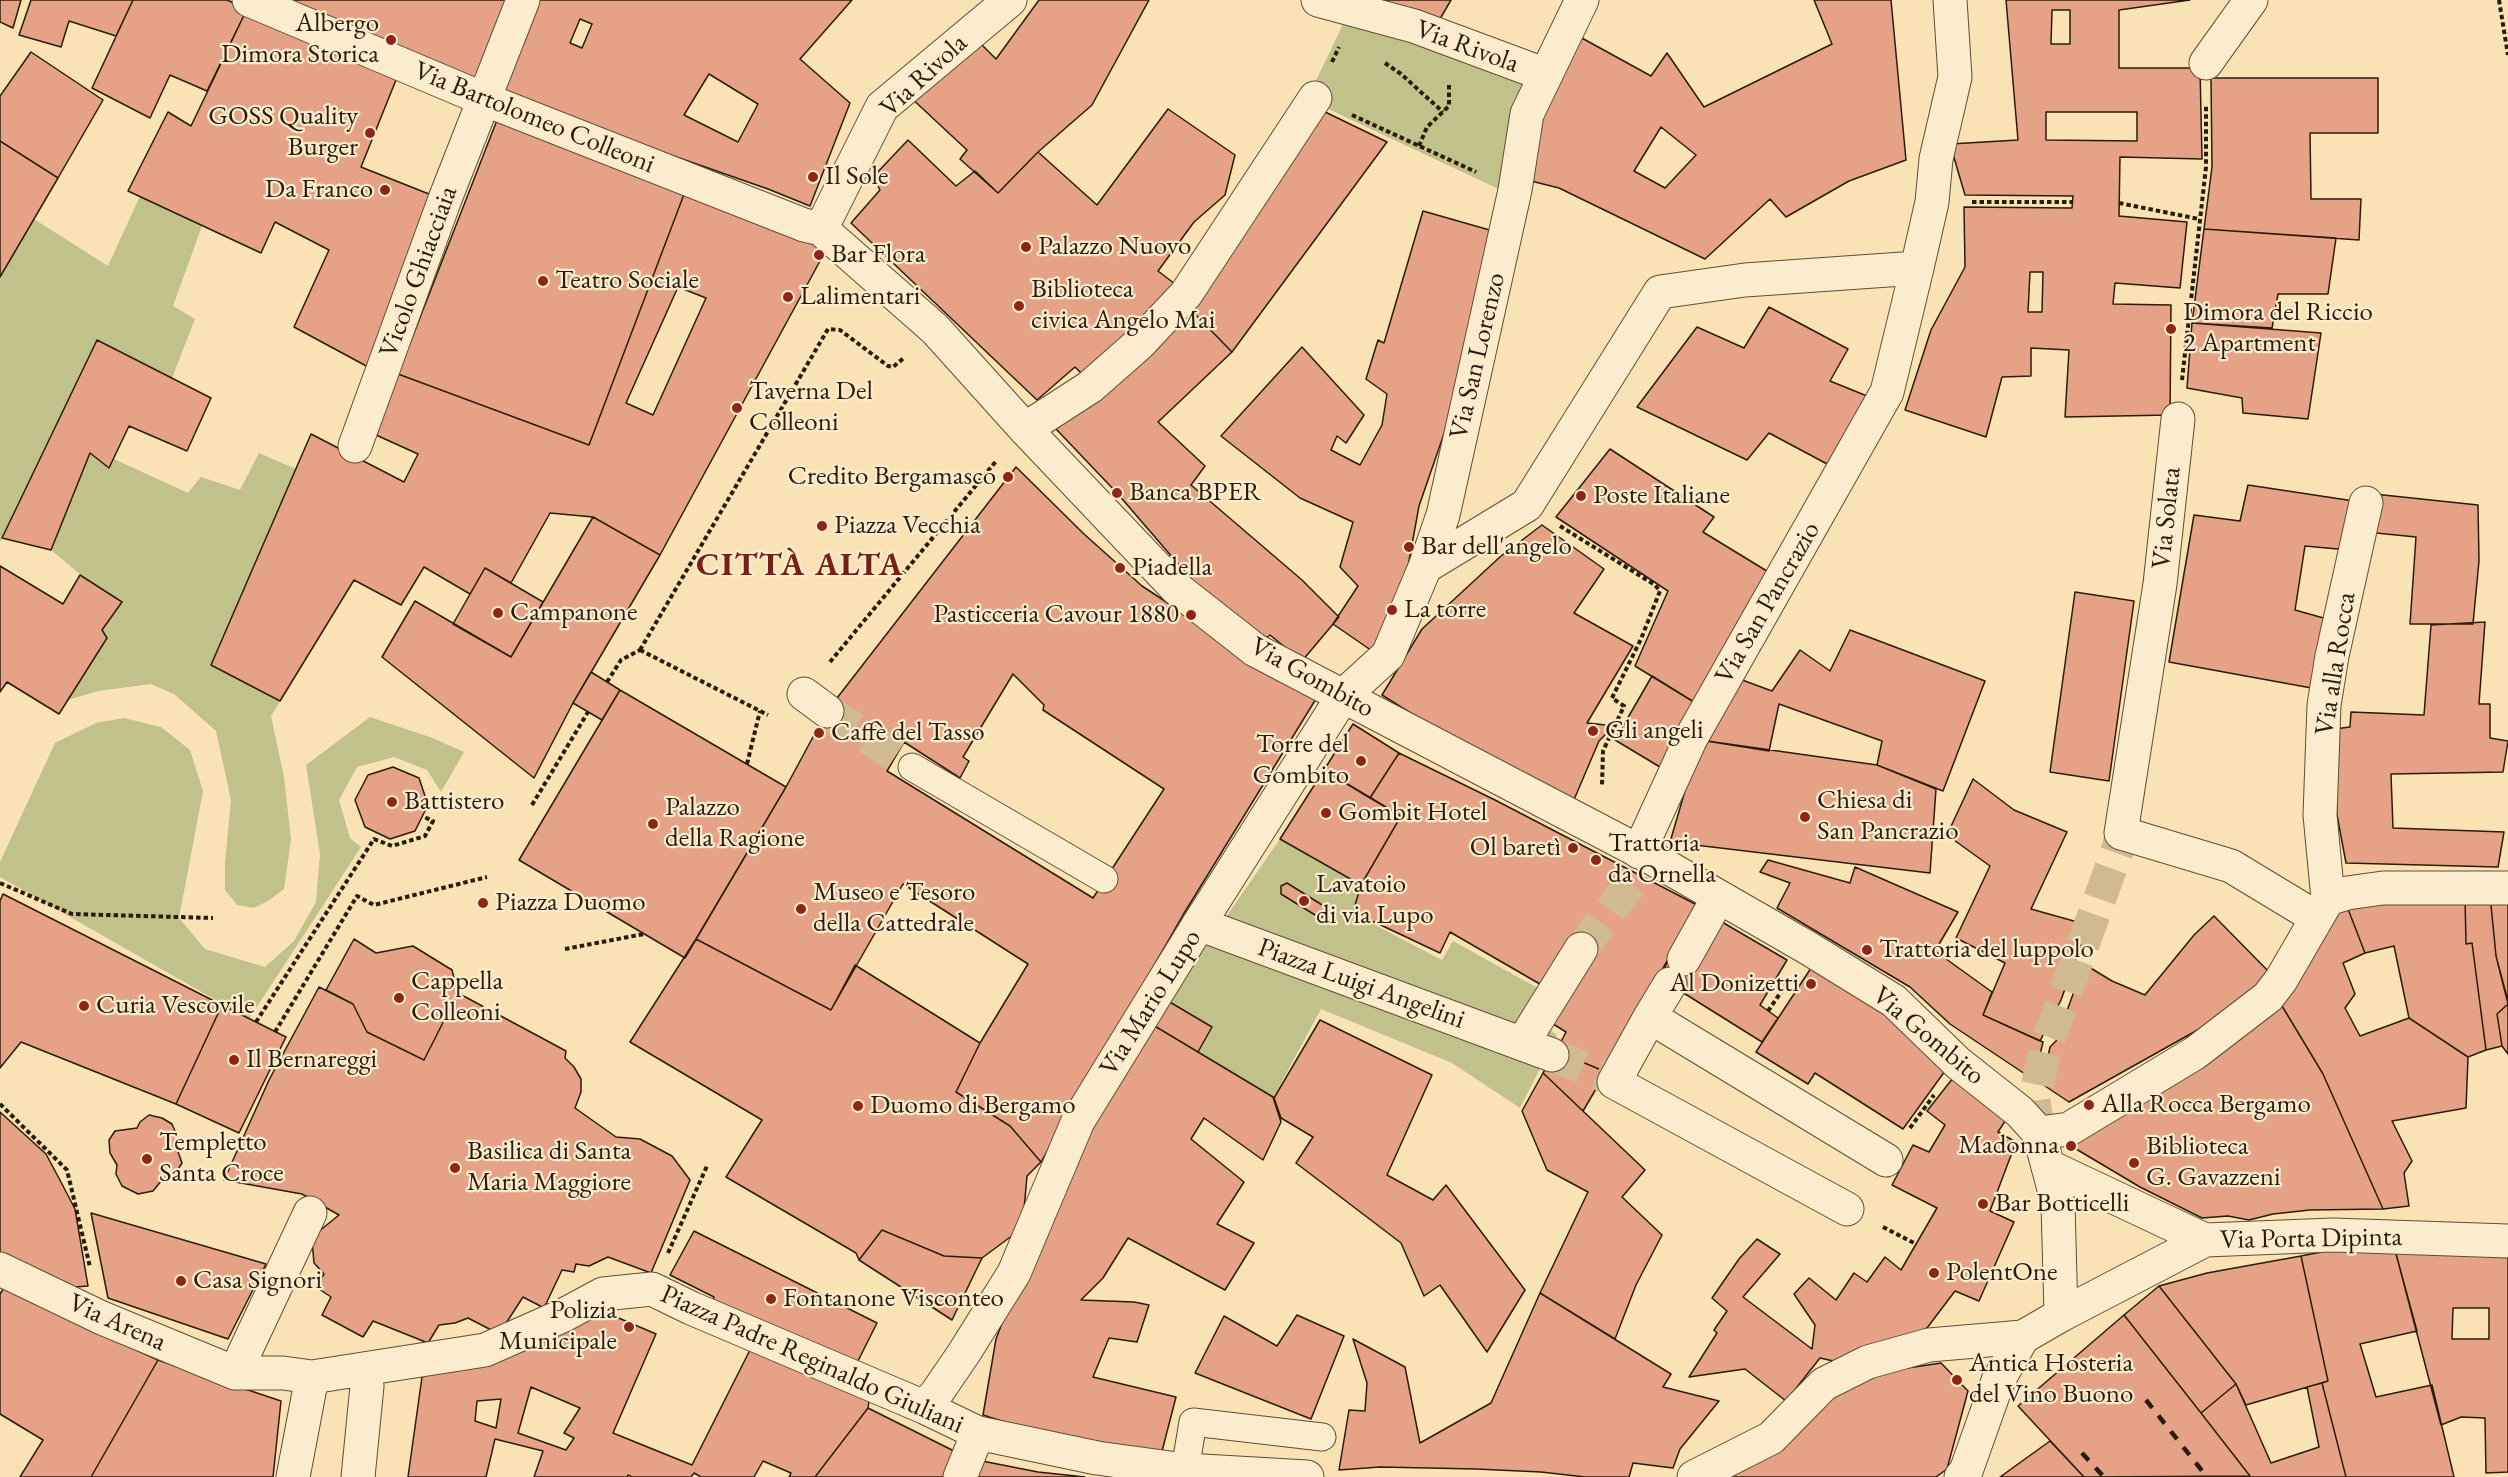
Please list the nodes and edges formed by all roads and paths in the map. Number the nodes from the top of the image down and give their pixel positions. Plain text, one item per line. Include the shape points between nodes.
1 (249, 0) edge
2 (523, 0) edge
3 (1010, 0) edge
4 (1318, 0) edge
5 (1582, 0) edge
6 (1950, 0) edge
7 (2251, 0) edge
8 (2499, 0) edge
9 (1356, 11) junction
10 (1414, 26) junction
11 (2508, 55) edge
12 (1378, 58) dead end
13 (2206, 63) joint
14 (1546, 75) junction
15 (1316, 98) junction
16 (486, 100) junction
17 (1443, 112) junction
18 (1419, 146) junction
19 (1515, 190) junction
20 (1932, 202) junction
21 (2073, 202) dead end
22 (2119, 203) dead end
23 (2199, 219) junction
24 (821, 229) junction
25 (1917, 268) junction
26 (935, 329) junction
27 (2178, 419) joint
28 (1025, 429) junction
29 (355, 446) dead end
30 (998, 459) dead end
31 (2366, 503) dead end
32 (1527, 505) junction
33 (1425, 567) junction
34 (640, 650) junction
35 (607, 682) dead end
36 (1343, 696) junction
37 (760, 711) junction
38 (588, 712) dead end
39 (747, 764) dead end
40 (912, 766) tunnel mouth
41 (532, 805) dead end
42 (422, 816) dead end
43 (1582, 822) junction
44 (1642, 861) junction
45 (487, 877) dead end
46 (1104, 879) dead end
47 (0, 883) edge
48 (2508, 888) edge
49 (1718, 898) junction
50 (2322, 908) junction
51 (213, 918) dead end
52 (1191, 920) junction
53 (644, 934) dead end
54 (1581, 949) tunnel mouth
55 (566, 950) dead end
56 (1792, 976) dead end
57 (1768, 1011) dead end
58 (1650, 1017) junction
59 (256, 1022) dead end
60 (275, 1032) dead end
61 (1958, 1063) junction
62 (0, 1104) edge
63 (2039, 1133) junction
64 (1886, 1160) joint
65 (707, 1166) dead end
66 (2048, 1166) junction
67 (1847, 1209) dead end
68 (310, 1213) dead end
69 (2205, 1240) junction
70 (2508, 1241) edge
71 (0, 1269) edge
72 (652, 1289) junction
73 (2061, 1315) junction
74 (102, 1318) junction
75 (2021, 1339) junction
76 (364, 1370) junction
77 (235, 1373) junction
78 (312, 1377) junction
79 (924, 1407) junction
80 (978, 1433) junction
81 (1322, 1437) dead end
82 (1185, 1470) junction
83 (293, 1477) edge
84 (358, 1477) edge
85 (960, 1477) edge
86 (1307, 1477) edge
87 (1694, 1477) edge
88 (1961, 1477) edge

1 - 16 street, Via Bartolomeo Colleoni
2 - 16 street, Vicolo Ghiacciaia
3 - 24 street, Via Rivola via 882,107
4 - 9 street, Via Rivola
5 - 14 street, Via San Lorenzo
6 - 20 street, Via San Pancrazio via 1955,77 1936,159
7 - 13 street
8 - 11 path
9 - 10 street, Via Rivola
9 - 15 path
10 - 14 street, Via Rivola
10 - 17 path via 1438,57 1450,84 1449,106
12 - 17 path
13 - 23 path via 2206,167
14 - 19 street, Via San Lorenzo via 1527,114
15 - 18 path
15 - 28 street via 1186,294 1140,343 1090,387
16 - 24 street, Via Bartolomeo Colleoni
16 - 29 street, Vicolo Ghiacciaia via 445,199
17 - 18 path via 1427,127
18 - 19 path
19 - 33 street, Via San Lorenzo via 1443,515
20 - 21 path
20 - 25 street, Via San Pancrazio
22 - 23 path
23 - 27 path
24 - 26 street
25 - 32 street via 1745,280 1660,292
25 - 44 street, Via San Pancrazio via 1887,392 1691,738
26 - 28 street
26 - 34 path via 893,367 840,330 828,329
27 - 50 street, Via Solata via 2160,584 2121,833 2231,866
28 - 36 street, Via Gombito via 1176,588 1255,650
30 - 37 path via 816,702 779,721
31 - 50 street, Via alla Rocca via 2324,705
32 - 33 street
32 - 43 path via 1660,591 1612,698 1624,706 1603,751 1602,791
33 - 36 street, Via San Lorenzo via 1388,655
34 - 35 path via 621,660
34 - 37 path
36 - 43 street, Via Gombito
36 - 52 street, Via Mario Lupo
37 - 39 path
38 - 41 path
40 - 46 lane
42 - 59 path via 433,821 425,836 392,846 374,839
43 - 44 street, Via Gombito
44 - 49 street, Via Gombito
45 - 60 path via 374,904 357,896
47 - 51 path via 72,914
48 - 50 street via 2383,888 2347,893
49 - 58 street
49 - 61 street, Via Gombito via 1894,1001
50 - 63 street via 2281,981 2268,997 2221,1035 2069,1129
52 - 54 street, Piazza Luigi Angelini via 1537,1049
52 - 79 street, Via Mario Lupo via 1078,1121 1014,1273 964,1353
53 - 55 path
56 - 57 path
58 - 64 street
58 - 67 street via 1614,1082
61 - 63 street, Via Gombito via 2020,1112
61 - 64 path
62 - 74 path via 68,1170
63 - 66 street, Via Gombito
65 - 72 path
66 - 69 street
66 - 73 street, Via Gombito via 2058,1204
68 - 77 street
69 - 70 street, Via Porta Dipinta via 2333,1235
69 - 73 street, Via Porta Dipinta
71 - 74 street, Via Arena
72 - 76 street, Piazza Padre Reginaldo Giuliani via 603,1294 484,1350
72 - 79 street, Piazza Padre Reginaldo Giuliani
73 - 75 street, Via Porta Dipinta
74 - 77 street, Via Arena
75 - 87 street via 1929,1345 1868,1362 1824,1384 1771,1438
75 - 88 street via 1998,1381
76 - 78 street, Via Arena
76 - 84 street via 367,1386
77 - 78 street, Via Arena
78 - 83 street
79 - 80 street, Piazza Padre Reginaldo Giuliani
80 - 82 street, Piazza Padre Reginaldo Giuliani via 1097,1458
80 - 85 street
81 - 82 lane via 1193,1422
82 - 86 street, Piazza Padre Reginaldo Giuliani

